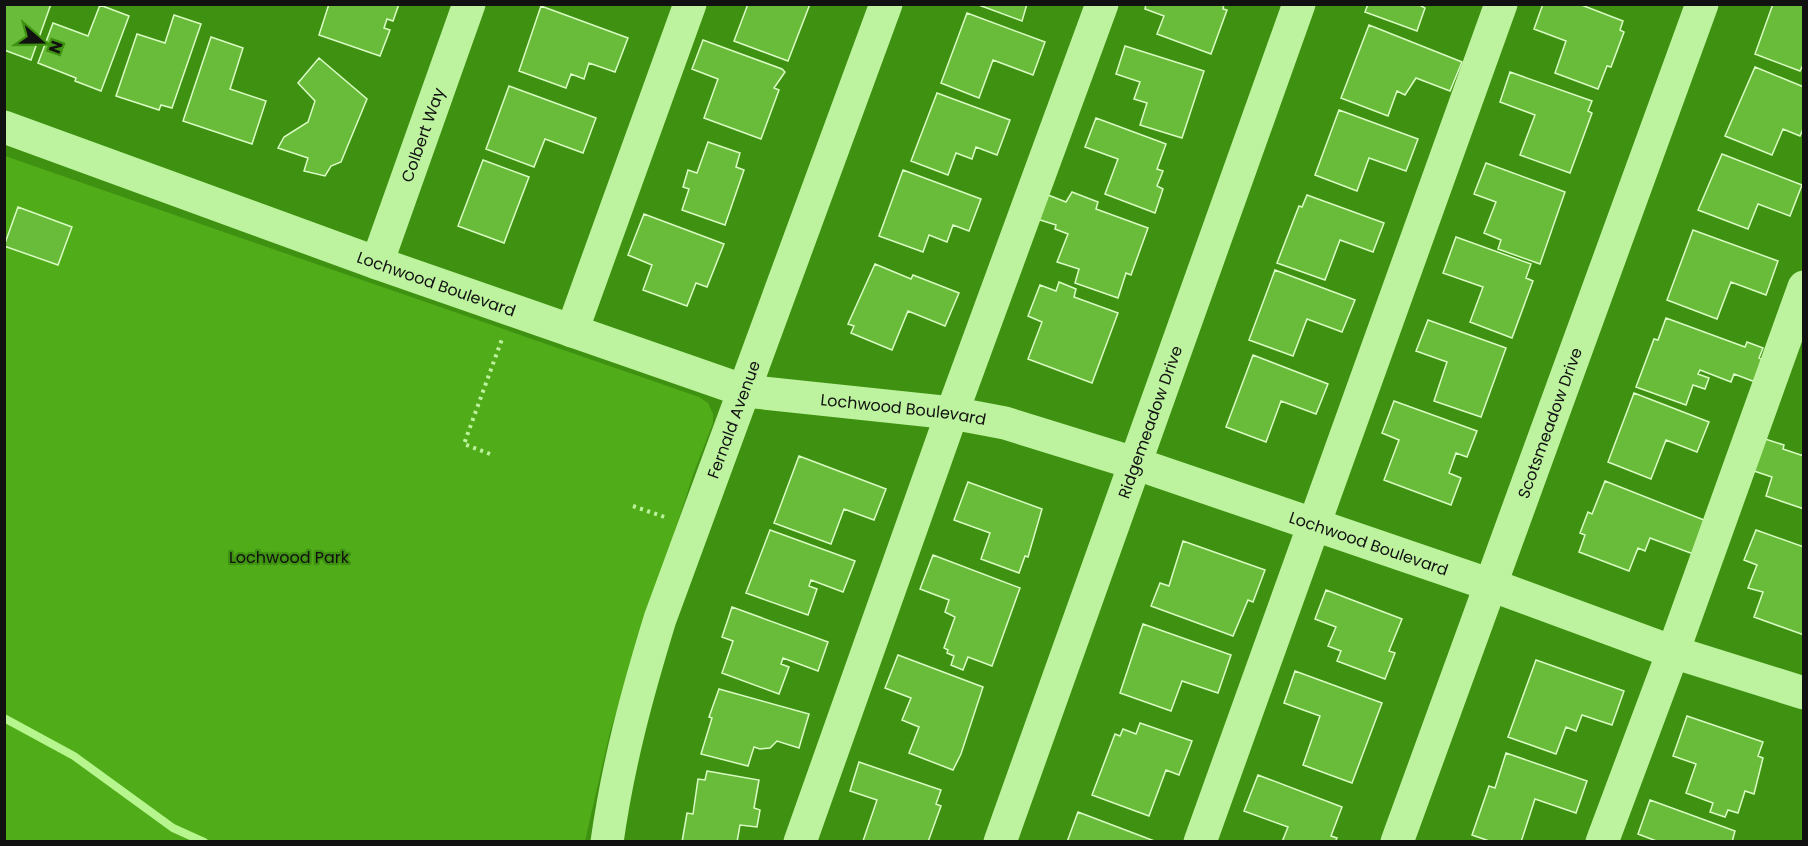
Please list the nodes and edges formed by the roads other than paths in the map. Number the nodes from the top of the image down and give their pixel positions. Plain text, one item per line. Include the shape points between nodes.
1 (469, 4) edge
2 (690, 4) edge
3 (886, 4) edge
4 (1102, 4) edge
5 (1299, 4) edge
6 (1501, 4) edge
7 (1702, 4) edge
8 (4, 128) edge
9 (377, 263) junction
10 (1803, 287) edge
11 (572, 331) junction
12 (745, 391) junction
13 (952, 413) junction
14 (1134, 463) junction
15 (1315, 524) junction
16 (1491, 585) junction
17 (1673, 652) junction
18 (1803, 693) edge
19 (607, 842) edge
20 (801, 842) edge
21 (1000, 842) edge
22 (1200, 842) edge
23 (1397, 842) edge
24 (1602, 842) edge

1 - 9 street, Colbert Way
2 - 11 street
3 - 12 street, Fernald Avenue
4 - 13 street
5 - 14 street, Ridgemeadow Drive
6 - 15 street
7 - 16 street, Scotsmeadow Drive
8 - 9 street, Lochwood Boulevard
9 - 11 street, Lochwood Boulevard
10 - 17 street
11 - 12 street, Lochwood Boulevard
12 - 13 street, Lochwood Boulevard
12 - 19 street, Fernald Avenue via 660,619 633,707
13 - 14 street, Lochwood Boulevard via 1005,423
13 - 20 street
14 - 15 street, Lochwood Boulevard
14 - 21 street, Ridgemeadow Drive
15 - 16 street, Lochwood Boulevard
15 - 22 street
16 - 17 street, Lochwood Boulevard
16 - 23 street, Scotsmeadow Drive
17 - 18 street, Lochwood Boulevard
17 - 24 street

